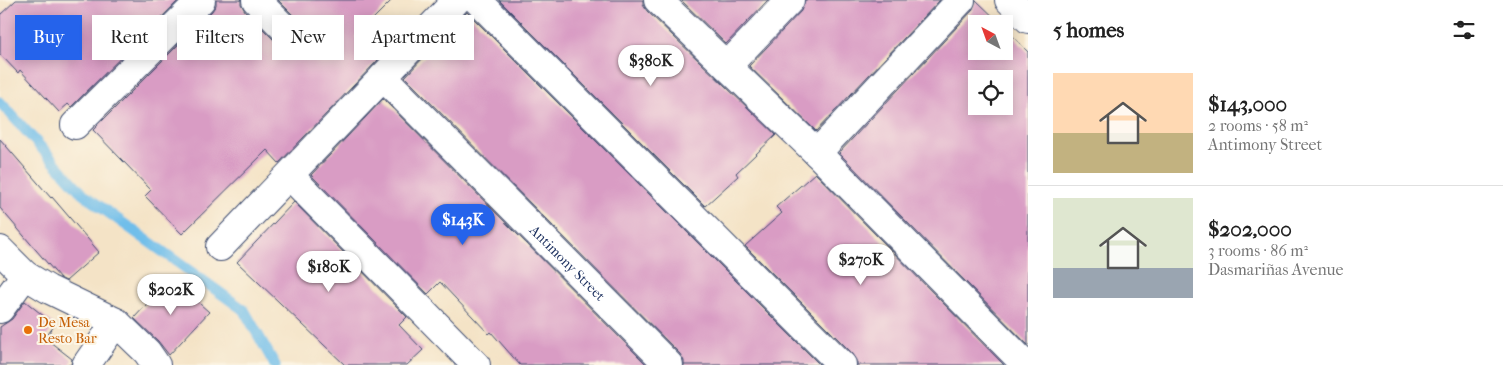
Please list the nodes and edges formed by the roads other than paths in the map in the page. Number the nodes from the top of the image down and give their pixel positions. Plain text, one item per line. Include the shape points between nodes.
1 (201, 0) edge
2 (256, 0) edge
3 (457, 0) edge
4 (477, 0) edge
5 (658, 0) edge
6 (790, 0) edge
7 (961, 0) edge
8 (1009, 0) edge
9 (272, 16) edge
10 (1028, 19) edge
11 (727, 66) junction
12 (382, 77) junction
13 (75, 125) dead end
14 (817, 153) junction
15 (290, 176) junction
16 (220, 247) dead end
17 (0, 250) edge
18 (25, 275) junction
19 (0, 309) edge
20 (116, 322) junction
21 (86, 365) edge
22 (156, 365) edge
23 (476, 365) edge
24 (669, 365) edge
25 (842, 365) edge
26 (1026, 365) edge

1 - 13 street
2 - 9 street
3 - 12 street
4 - 25 street
5 - 11 street
6 - 11 street
7 - 14 street
8 - 10 street
11 - 14 street
12 - 15 street
12 - 24 street, Antimony Street
14 - 26 street
15 - 16 street
15 - 23 street
17 - 18 street
18 - 19 street
18 - 20 street
20 - 21 street
20 - 22 street

